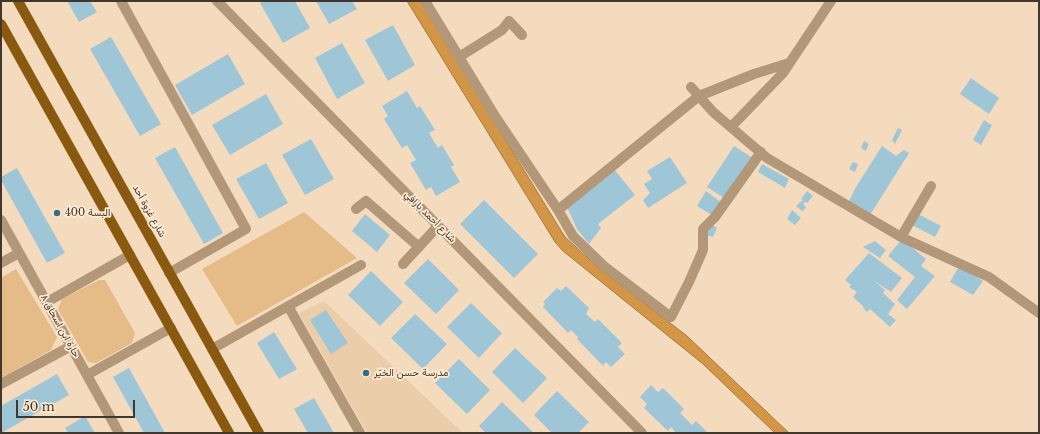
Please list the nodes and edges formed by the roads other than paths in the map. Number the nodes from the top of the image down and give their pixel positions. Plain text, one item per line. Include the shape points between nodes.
1 (18, 1) edge
2 (121, 1) edge
3 (217, 1) edge
4 (425, 1) edge
5 (831, 1) edge
6 (1, 24) edge
7 (522, 35) dead end
8 (459, 57) junction
9 (789, 63) junction
10 (691, 87) dead end
11 (699, 96) junction
12 (731, 127) junction
13 (761, 152) junction
14 (931, 186) dead end
15 (356, 209) dead end
16 (558, 210) junction
17 (1, 220) edge
18 (438, 226) junction
19 (901, 237) junction
20 (419, 247) junction
21 (19, 253) junction
22 (130, 255) junction
23 (1, 263) edge
24 (403, 264) dead end
25 (361, 265) dead end
26 (169, 273) junction
27 (47, 302) junction
28 (288, 306) junction
29 (1039, 313) edge
30 (171, 328) junction
31 (71, 346) junction
32 (212, 349) junction
33 (87, 375) junction
34 (1, 384) edge
35 (119, 433) edge
36 (229, 433) edge
37 (259, 433) edge
38 (360, 433) edge
39 (642, 433) edge

1 - 26 main road, شارع غزوة أحد
2 - 26 street via 246,229
3 - 18 street, شارع أحمد بارافي
4 - 8 street
5 - 9 street
6 - 22 main road
7 - 8 street via 509,21 502,30
8 - 16 street
9 - 11 street
9 - 12 street via 783,73
10 - 11 street
11 - 12 street
11 - 16 street
12 - 13 street
13 - 16 street via 715,217 703,229 703,250 671,317 605,267 574,236
13 - 19 street
14 - 19 street
15 - 20 street via 366,201
17 - 21 street, حارة ابن اسحاق ٨
18 - 20 street
18 - 39 street, شارع أحمد بارافي
19 - 29 street via 989,277
20 - 24 street
21 - 23 street
21 - 27 street, حارة ابن اسحاق ٨
22 - 27 street
22 - 30 main road
25 - 28 street
26 - 32 main road, شارع غزوة أحد
27 - 31 street, حارة ابن اسحاق ٨
28 - 32 street
28 - 38 street
30 - 33 street
30 - 36 main road
31 - 33 street, حارة ابن اسحاق ٨
31 - 34 street
32 - 37 main road, شارع غزوة أحد
33 - 35 street, حارة ابن اسحاق ٨

